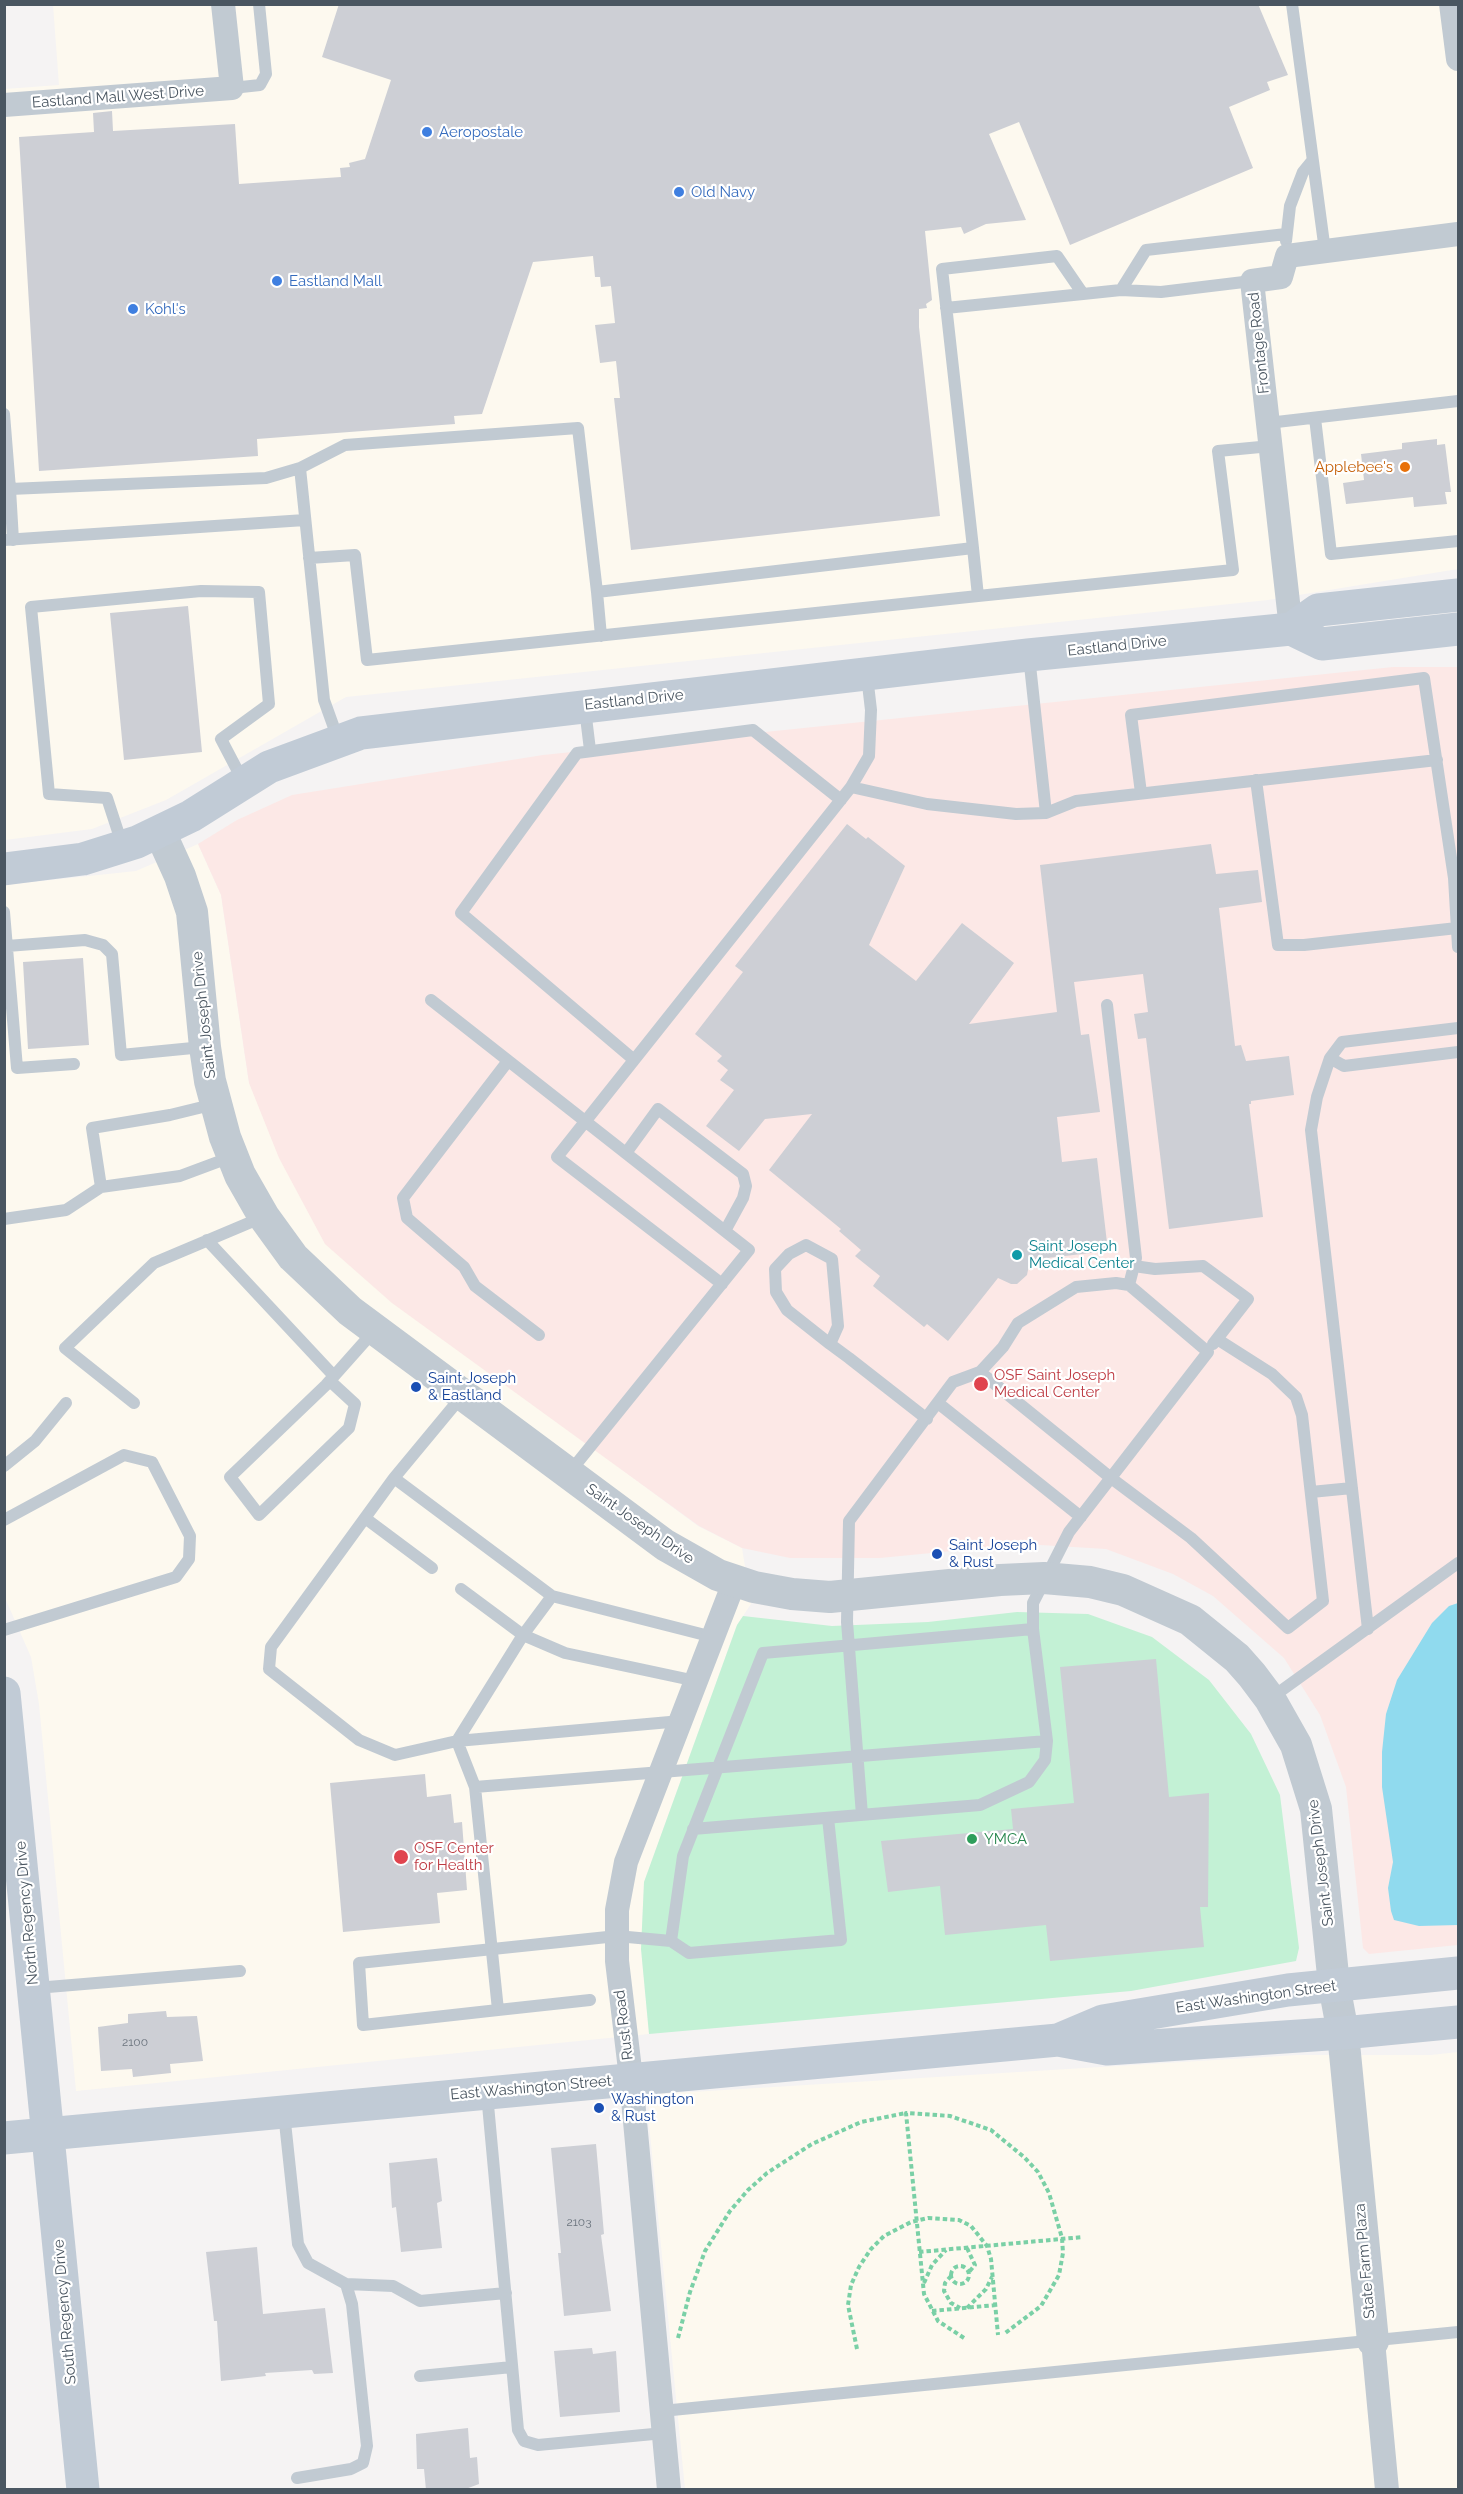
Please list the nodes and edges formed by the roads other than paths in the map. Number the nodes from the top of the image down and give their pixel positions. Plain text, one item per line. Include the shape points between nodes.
1 (223, 4) edge
2 (259, 4) edge
3 (1292, 4) edge
4 (1451, 4) edge
5 (1458, 59) edge
6 (232, 88) junction
7 (4, 105) edge
8 (1312, 161) junction
9 (1458, 234) edge
10 (1286, 245) junction
11 (1325, 251) junction
12 (1252, 281) junction
13 (1121, 290) junction
14 (1083, 294) junction
15 (946, 308) junction
16 (1458, 401) edge
17 (4, 414) edge
18 (1315, 418) junction
19 (1269, 434) junction
20 (300, 468) junction
21 (10, 489) junction
22 (305, 520) junction
23 (9, 540) edge
24 (1458, 541) edge
25 (973, 548) junction
26 (309, 558) junction
27 (597, 592) junction
28 (1458, 595) edge
29 (978, 596) junction
30 (1291, 629) junction
31 (1458, 629) edge
32 (601, 636) junction
33 (1028, 655) junction
34 (867, 674) junction
35 (584, 705) junction
36 (338, 739) junction
37 (590, 750) junction
38 (1437, 760) junction
39 (1256, 780) junction
40 (243, 781) junction
41 (851, 787) junction
42 (1141, 793) junction
43 (841, 800) junction
44 (1046, 813) junction
45 (160, 832) junction
46 (123, 847) junction
47 (4, 869) edge
48 (4, 912) edge
49 (1457, 928) junction
50 (7, 946) junction
51 (1458, 947) edge
52 (431, 1000) dead end
53 (1107, 1005) dead end
54 (1458, 1028) edge
55 (205, 1047) junction
56 (1458, 1052) edge
57 (1330, 1058) junction
58 (633, 1059) junction
59 (508, 1060) junction
60 (74, 1064) dead end
61 (216, 1104) junction
62 (584, 1120) junction
63 (626, 1153) junction
64 (232, 1156) junction
65 (101, 1187) junction
66 (264, 1217) junction
67 (4, 1219) edge
68 (725, 1231) junction
69 (207, 1240) junction
70 (1134, 1266) junction
71 (722, 1284) junction
72 (1129, 1285) junction
73 (375, 1330) junction
74 (539, 1335) dead end
75 (1217, 1339) junction
76 (830, 1344) junction
77 (1208, 1352) junction
78 (980, 1372) junction
79 (332, 1378) junction
80 (463, 1395) junction
81 (66, 1403) dead end
82 (134, 1403) dead end
83 (938, 1403) junction
84 (927, 1419) junction
85 (4, 1466) edge
86 (568, 1474) junction
87 (394, 1478) junction
88 (1111, 1478) junction
89 (1352, 1488) junction
90 (1311, 1492) junction
91 (1081, 1516) junction
92 (364, 1518) junction
93 (4, 1520) edge
94 (1458, 1563) edge
95 (432, 1568) dead end
96 (1044, 1578) junction
97 (735, 1580) junction
98 (460, 1589) dead end
99 (849, 1595) junction
100 (552, 1596) junction
101 (1033, 1629) junction
102 (1368, 1629) junction
103 (4, 1630) edge
104 (523, 1635) junction
105 (713, 1636) junction
106 (848, 1646) junction
107 (696, 1681) junction
108 (4, 1693) edge
109 (1270, 1699) junction
110 (681, 1721) junction
111 (457, 1741) junction
112 (1047, 1741) junction
113 (857, 1756) junction
114 (717, 1767) junction
115 (661, 1772) junction
116 (475, 1787) junction
117 (862, 1815) junction
118 (828, 1818) junction
119 (693, 1829) junction
120 (617, 1936) junction
121 (671, 1941) junction
122 (491, 1948) junction
123 (240, 1971) dead end
124 (1458, 1973) edge
125 (1334, 1985) junction
126 (34, 1988) junction
127 (590, 2001) dead end
128 (498, 2010) junction
129 (1458, 2022) edge
130 (1343, 2033) junction
131 (1058, 2040) junction
132 (631, 2078) junction
133 (487, 2092) junction
134 (284, 2112) junction
135 (48, 2134) junction
136 (4, 2138) edge
137 (346, 2284) junction
138 (506, 2294) junction
139 (1458, 2332) edge
140 (1373, 2341) junction
141 (513, 2367) junction
142 (420, 2376) dead end
143 (663, 2422) junction
144 (297, 2478) dead end
145 (83, 2490) edge
146 (669, 2490) edge
147 (1387, 2490) edge

1 - 6 street
2 - 6 lane via 266,74 260,85
3 - 8 lane
4 - 5 street
6 - 7 street, Eastland Mall West Drive
8 - 10 lane via 1297,186 1287,218
8 - 11 lane
9 - 11 street
10 - 11 street
10 - 12 street, Frontage Road via 1281,277
10 - 13 lane via 1146,250
12 - 13 lane via 1161,292
12 - 19 street, Frontage Road
13 - 14 lane
14 - 15 lane
14 - 15 lane via 1057,256 942,270
15 - 25 lane
16 - 18 lane
17 - 21 lane
18 - 19 lane
18 - 24 lane via 1331,554
19 - 29 lane via 1218,452 1233,570
19 - 30 street, Frontage Road
20 - 21 lane via 266,478
20 - 22 lane
20 - 27 lane via 345,445 578,428
21 - 23 lane
22 - 23 lane
22 - 26 lane
25 - 27 lane
25 - 29 lane
26 - 32 lane via 356,555 367,660
26 - 36 lane via 324,700
27 - 32 lane
28 - 30 main road, Eastland Drive via 1318,610
29 - 32 lane
30 - 31 main road via 1322,644
30 - 33 main road, Eastland Drive
33 - 34 main road, Eastland Drive
33 - 44 lane
34 - 35 main road, Eastland Drive
34 - 41 lane via 871,710 869,756
35 - 36 main road, Eastland Drive via 388,728
35 - 37 lane
36 - 40 main road, Eastland Drive
37 - 43 lane via 753,730
37 - 58 lane via 577,753 460,913
38 - 39 lane
38 - 42 lane via 1424,678 1131,715
38 - 49 lane
39 - 42 lane
39 - 49 lane via 1278,945
40 - 45 main road, Eastland Drive
40 - 46 lane via 221,739 269,704 259,592 201,591 31,607 49,794 107,798
41 - 43 lane
41 - 44 lane via 927,804 1016,814
42 - 44 lane via 1076,801
43 - 58 lane
45 - 46 main road, Eastland Drive
45 - 55 street, Saint Joseph Drive via 192,912
46 - 47 main road, Eastland Drive via 58,863
48 - 50 lane
49 - 51 lane
50 - 55 lane via 84,940 103,945 112,954 121,1055
50 - 60 lane via 17,1068
52 - 59 lane
53 - 70 lane
54 - 57 lane via 1342,1042
55 - 61 street, Saint Joseph Drive
56 - 57 lane via 1344,1066
57 - 89 lane via 1311,1130
58 - 62 lane
59 - 62 lane
59 - 74 lane via 403,1198 407,1218 464,1267 475,1286
61 - 64 street, Saint Joseph Drive
61 - 65 lane via 92,1128
62 - 63 lane
62 - 71 lane via 557,1157
63 - 68 lane
63 - 68 lane via 658,1109 743,1174 743,1198
64 - 65 lane via 180,1176
64 - 66 street, Saint Joseph Drive
65 - 67 lane via 66,1210
66 - 69 lane
66 - 73 street, Saint Joseph Drive via 311,1276
68 - 71 lane via 749,1250
69 - 79 lane
69 - 82 lane via 154,1263 65,1348
70 - 72 lane
70 - 75 lane via 1203,1266 1248,1299
71 - 86 lane
72 - 77 lane
72 - 78 lane via 1116,1282 1076,1287 1018,1323
73 - 79 lane
73 - 80 street, Saint Joseph Drive
75 - 77 lane
75 - 90 lane via 1272,1374 1296,1397 1302,1415
76 - 76 lane via 788,1311 776,1292 775,1269 789,1254 806,1245 832,1258 838,1326
76 - 84 lane
77 - 88 lane
78 - 83 lane via 953,1382
78 - 88 lane
79 - 79 lane via 231,1477 259,1515 349,1428 355,1404
80 - 86 street, Saint Joseph Drive
80 - 87 lane
81 - 85 lane via 35,1441
83 - 84 lane
83 - 91 lane
84 - 99 lane via 849,1521
86 - 97 street, Saint Joseph Drive via 686,1559
87 - 92 lane
87 - 100 lane
88 - 90 lane via 1191,1538 1288,1628 1323,1601
88 - 91 lane
89 - 90 lane
89 - 102 lane
91 - 96 lane
92 - 95 lane
92 - 111 lane via 271,1647 268,1669 359,1740 395,1755
93 - 103 lane via 124,1455 152,1462 190,1536 189,1559 176,1577
94 - 102 lane
96 - 99 street, Saint Joseph Drive
96 - 101 lane via 1033,1603
96 - 109 street, Saint Joseph Drive via 1123,1590 1190,1620 1237,1658
97 - 99 street, Saint Joseph Drive via 792,1594
97 - 105 street, Rust Road
98 - 104 lane
99 - 106 lane
100 - 104 lane
100 - 105 lane
101 - 106 lane
101 - 112 lane
102 - 109 lane
104 - 107 lane via 565,1653
104 - 111 lane
105 - 107 street, Rust Road
106 - 113 lane
106 - 114 lane via 763,1653
107 - 110 street, Rust Road
108 - 126 main road, North Regency Drive
109 - 125 street, Saint Joseph Drive via 1296,1744 1314,1798
110 - 111 lane
110 - 115 street, Rust Road
111 - 116 lane
112 - 113 lane
112 - 117 lane via 1045,1760 1029,1782 980,1805
113 - 114 lane
113 - 117 lane
114 - 115 lane
114 - 119 lane
115 - 116 lane
115 - 120 street, Rust Road via 626,1862 617,1910
116 - 122 lane
117 - 118 lane
118 - 119 lane
118 - 121 lane via 841,1940 689,1953
119 - 121 lane via 683,1856
120 - 121 lane
120 - 122 lane
120 - 132 street, Rust Road
122 - 128 lane
122 - 128 lane via 359,1963 363,2025
123 - 126 lane
124 - 125 main road, East Washington Street
125 - 130 street, Saint Joseph Drive
125 - 131 main road, East Washington Street via 1103,2021
126 - 135 main road, North Regency Drive
127 - 128 lane
129 - 130 main road, East Washington Street
130 - 131 main road, East Washington Street via 1107,2049
130 - 140 street, State Farm Plaza
131 - 132 main road, East Washington Street
132 - 133 main road, East Washington Street
132 - 143 street, Rust Road
133 - 134 main road, East Washington Street
133 - 138 lane
134 - 135 main road, East Washington Street
134 - 137 lane via 298,2244 308,2263
135 - 136 main road, East Washington Street
135 - 145 main road, South Regency Drive
137 - 138 lane via 393,2286 420,2301
137 - 144 lane via 352,2304 367,2446 363,2463 351,2469
138 - 141 lane
139 - 140 lane
140 - 143 lane
140 - 147 street, State Farm Plaza
141 - 142 lane
141 - 143 lane via 518,2430 524,2441 538,2445
143 - 146 street, Rust Road

